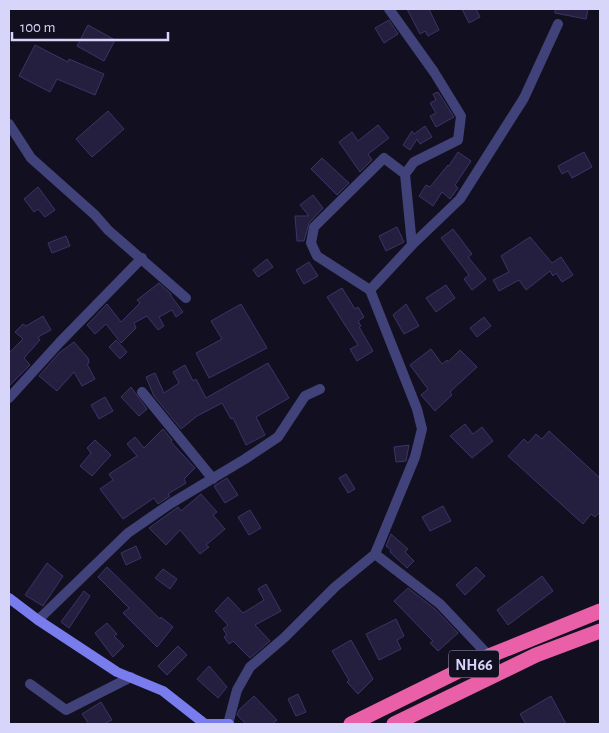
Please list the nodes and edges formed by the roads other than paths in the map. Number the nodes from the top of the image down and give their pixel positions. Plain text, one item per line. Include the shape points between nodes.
1 (389, 9) edge
2 (558, 24) dead end
3 (9, 124) edge
4 (405, 174) junction
5 (412, 245) junction
6 (142, 258) junction
7 (370, 290) junction
8 (186, 298) dead end
9 (320, 388) dead end
10 (142, 392) dead end
11 (9, 398) edge
12 (213, 479) junction
13 (375, 554) junction
14 (9, 600) edge
15 (600, 611) edge
16 (38, 620) junction
17 (600, 630) edge
18 (489, 656) junction
19 (131, 677) junction
20 (30, 684) dead end
21 (205, 724) edge
22 (229, 724) edge
23 (351, 724) edge
24 (394, 724) edge

1 - 4 street via 461,116 458,140 414,162
2 - 5 street via 524,98 460,199
3 - 6 street via 31,158
4 - 5 street
4 - 7 street via 384,158 314,227 311,243 317,256
5 - 7 street
6 - 8 street
6 - 11 street
7 - 13 street via 422,429 415,457
9 - 12 street via 305,396 278,437
10 - 12 street
12 - 16 street via 128,533
13 - 18 street via 440,604
13 - 22 street via 250,667 237,690
14 - 16 street
15 - 18 highway, NH66
16 - 19 street via 87,653
17 - 24 highway, NH66 via 536,655
18 - 23 highway, NH66
19 - 20 street via 66,710
19 - 21 street via 163,690
21 - 22 street

